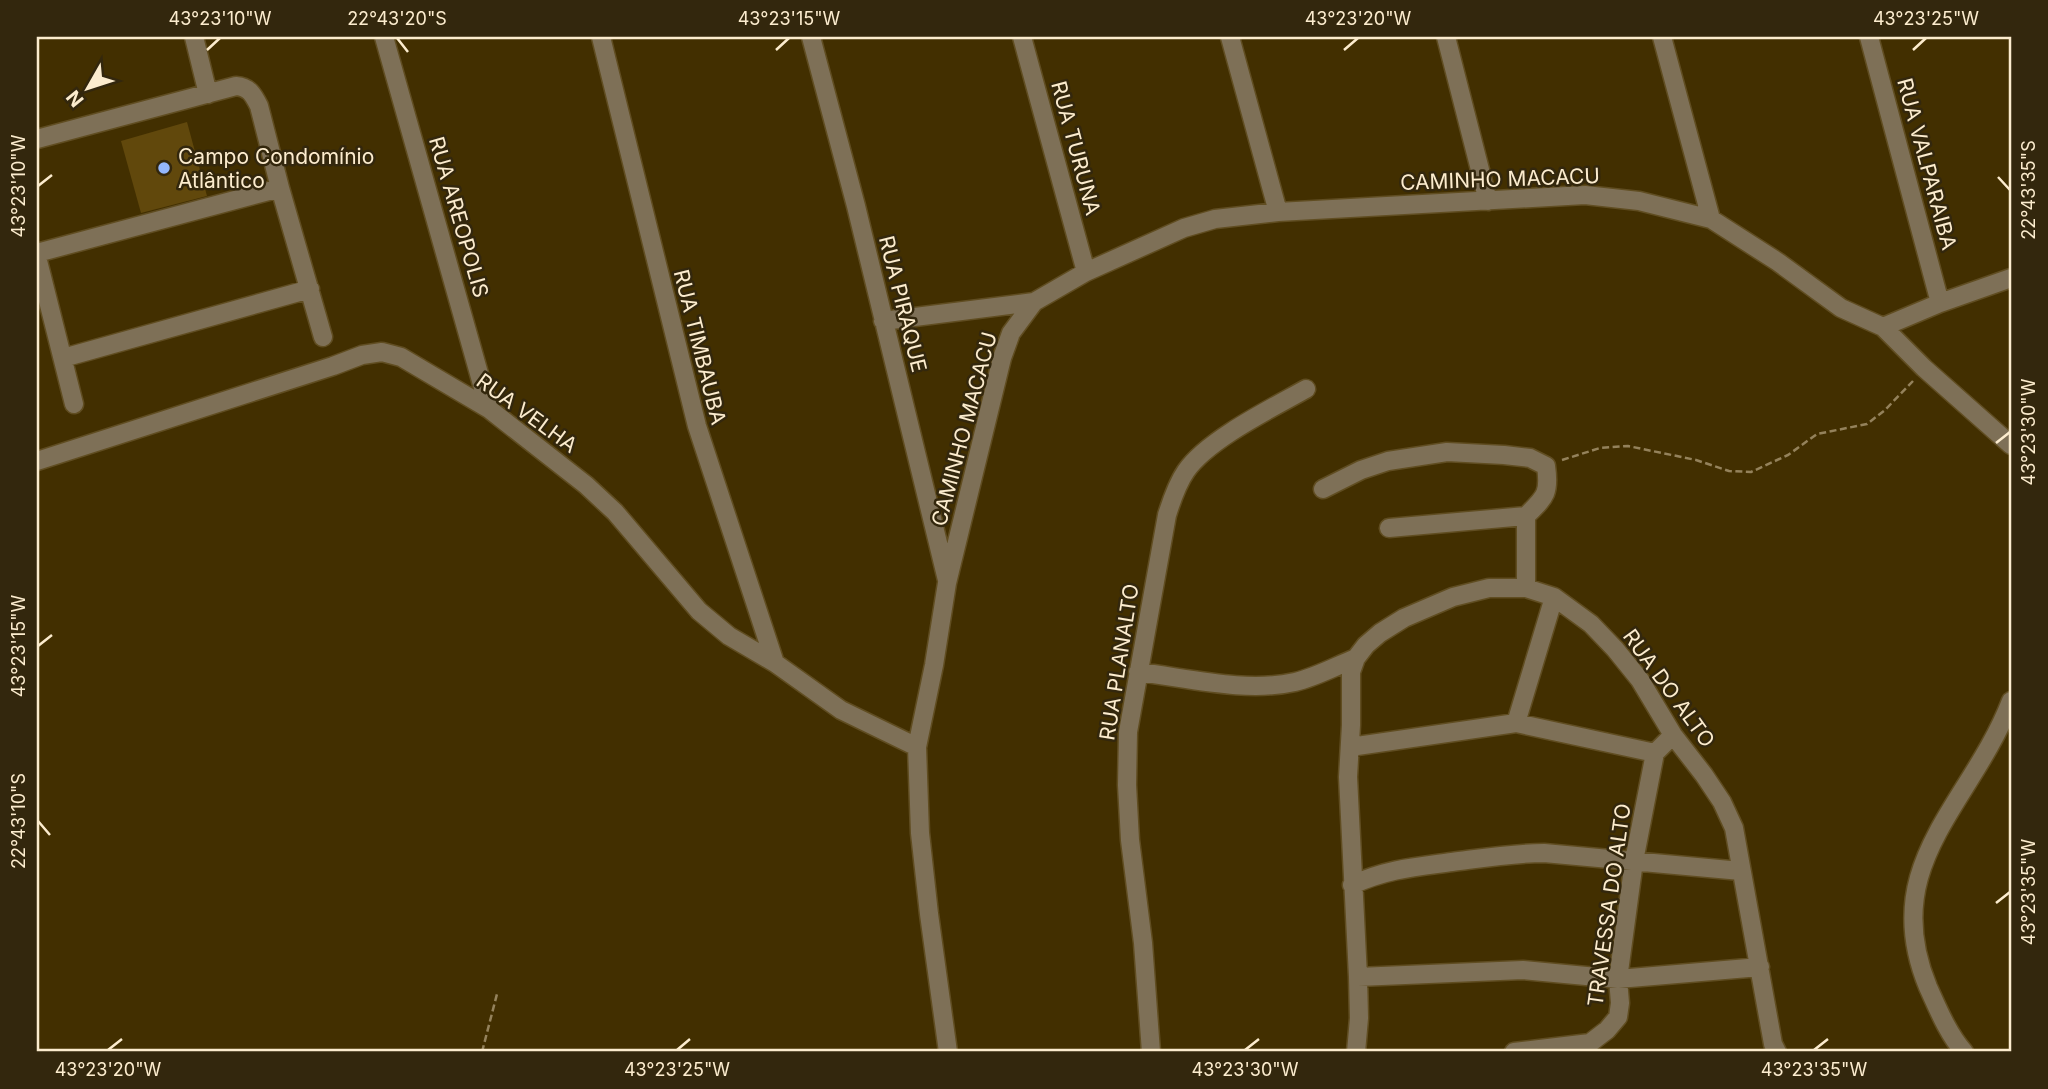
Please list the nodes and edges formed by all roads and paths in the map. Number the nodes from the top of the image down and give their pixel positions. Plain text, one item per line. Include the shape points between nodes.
1 (194, 37) edge
2 (384, 37) edge
3 (601, 37) edge
4 (811, 37) edge
5 (1022, 37) edge
6 (1230, 37) edge
7 (1446, 37) edge
8 (1662, 37) edge
9 (1869, 37) edge
10 (208, 94) junction
11 (37, 139) edge
12 (280, 188) junction
13 (1488, 201) junction
14 (1278, 212) junction
15 (1712, 219) junction
16 (37, 255) edge
17 (1086, 272) junction
18 (2011, 278) edge
19 (310, 289) junction
20 (1034, 302) junction
21 (1940, 303) junction
22 (883, 321) junction
23 (1883, 327) junction
24 (323, 337) dead end
25 (63, 358) junction
26 (1924, 368) junction
27 (1306, 389) dead end
28 (74, 404) dead end
29 (489, 409) junction
30 (2011, 445) edge
31 (37, 461) edge
32 (1546, 466) junction
33 (1324, 489) dead end
34 (1526, 516) junction
35 (1389, 528) dead end
36 (947, 583) junction
37 (1527, 588) junction
38 (1554, 597) junction
39 (1356, 658) junction
40 (775, 663) junction
41 (1138, 672) junction
42 (2011, 701) edge
43 (1517, 723) junction
44 (1673, 736) junction
45 (917, 747) junction
46 (1350, 747) junction
47 (1654, 753) junction
48 (1634, 861) junction
49 (1741, 871) junction
50 (1352, 886) junction
51 (1760, 967) junction
52 (1358, 976) junction
53 (1618, 979) junction
54 (497, 994) dead end
55 (482, 1052) edge
56 (948, 1052) edge
57 (1150, 1052) edge
58 (1356, 1052) edge
59 (1514, 1052) edge
60 (1777, 1052) edge
61 (1964, 1052) edge

1 - 10 street
2 - 29 street, RUA AREOPOLIS
3 - 40 street, RUA TIMBAUBA via 696,426
4 - 22 street, RUA PIRAQUE
5 - 17 street, RUA TURUNA
6 - 14 street
7 - 13 street
8 - 15 street
9 - 21 street, RUA VALPARAIBA
10 - 11 street
10 - 12 street via 236,86 246,87 254,95
12 - 16 street
12 - 19 street
13 - 14 street, CAMINHO MACACU
13 - 15 street, CAMINHO MACACU via 1585,195 1639,201
14 - 17 street, CAMINHO MACACU via 1215,219 1184,228
15 - 23 street, CAMINHO MACACU via 1841,307
16 - 25 street
17 - 20 street, CAMINHO MACACU
18 - 21 street
19 - 24 street
19 - 25 street
20 - 22 street
20 - 36 street, CAMINHO MACACU via 1011,332 1002,358
21 - 23 street
22 - 36 street, RUA PIRAQUE
23 - 26 street, CAMINHO MACACU
25 - 28 street
26 - 30 street, CAMINHO MACACU
26 - 32 path via 1867,424 1817,434 1788,455 1751,472 1729,471 1628,446 1600,448
27 - 41 street, RUA PLANALTO via 1247,422 1188,468 1167,515
29 - 31 street, RUA VELHA via 401,357 382,352
29 - 40 street, RUA VELHA via 615,512 699,611 729,636
32 - 33 street via 1530,458 1447,452 1388,461
32 - 34 street via 1549,485 1543,499
34 - 35 street
34 - 37 street
36 - 45 street, CAMINHO MACACU
37 - 38 street, RUA DO ALTO
37 - 39 street, RUA DO ALTO via 1489,588 1453,597 1380,633
38 - 43 street
38 - 44 street, RUA DO ALTO via 1615,649 1640,680
39 - 41 street via 1295,682 1270,685
39 - 46 street via 1351,672
40 - 45 street, RUA VELHA via 841,710
41 - 57 street, RUA PLANALTO via 1128,733 1127,785
42 - 61 street via 2002,725 1929,846 1917,878 1913,936 1923,975 1941,1017
43 - 46 street
43 - 47 street
44 - 47 street
44 - 49 street, RUA DO ALTO via 1723,802 1734,828
45 - 56 street, CAMINHO MACACU via 920,833
46 - 50 street
47 - 48 street, TRAVESSA DO ALTO
48 - 49 street
48 - 50 street via 1515,853 1393,870
48 - 53 street, TRAVESSA DO ALTO
49 - 51 street, RUA DO ALTO
50 - 52 street
51 - 53 street
51 - 60 street, RUA DO ALTO
52 - 53 street via 1523,970
52 - 58 street
53 - 59 street, TRAVESSA DO ALTO via 1618,1017 1590,1043
54 - 55 path

